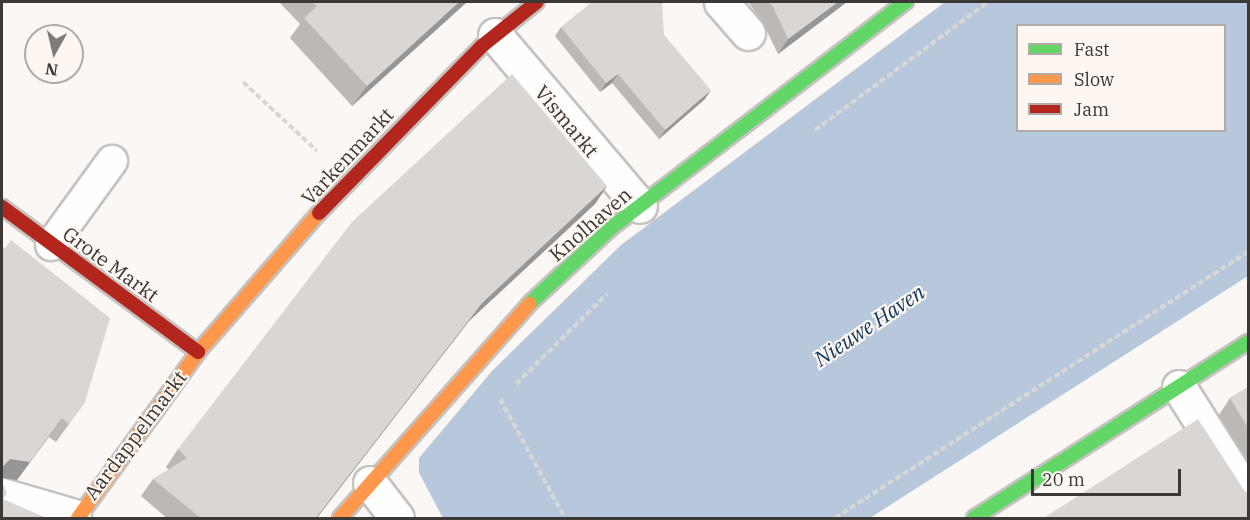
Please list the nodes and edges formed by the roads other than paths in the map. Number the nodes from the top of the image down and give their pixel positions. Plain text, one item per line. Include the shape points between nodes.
1 (537, 2) edge
2 (721, 2) edge
3 (906, 2) edge
4 (748, 33) dead end
5 (495, 35) junction
6 (112, 161) dead end
7 (640, 206) junction
8 (2, 207) edge
9 (51, 245) junction
10 (1248, 342) edge
11 (198, 352) junction
12 (1179, 387) junction
13 (370, 483) junction
14 (2, 495) edge
15 (1248, 496) edge
16 (76, 517) edge
17 (340, 519) edge
18 (397, 519) edge
19 (974, 519) edge

1 - 5 street, Varkenmarkt
2 - 4 street
3 - 7 street, Knolhaven
5 - 7 street, Vismarkt
5 - 11 street, Varkenmarkt via 348,179
6 - 9 lane
7 - 13 street, Knolhaven via 512,320
8 - 9 street, Grote Markt
9 - 11 street, Grote Markt
10 - 12 street
11 - 16 street, Aardappelmarkt
12 - 15 street
12 - 19 street
13 - 17 street, Knolhaven
13 - 18 street
14 - 16 street

